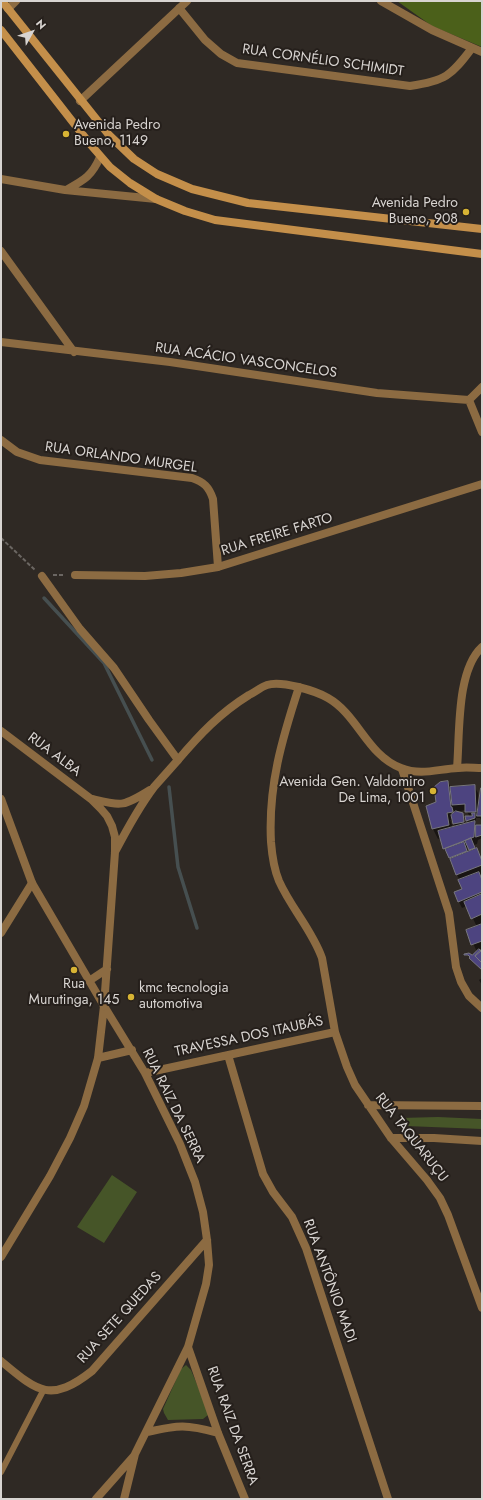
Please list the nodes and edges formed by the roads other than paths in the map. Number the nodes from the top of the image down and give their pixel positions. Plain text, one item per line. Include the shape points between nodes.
1 (2, 1) edge
2 (16, 1) edge
3 (188, 1) edge
4 (381, 1) edge
5 (179, 8) junction
6 (8, 9) junction
7 (1, 30) edge
8 (472, 48) junction
9 (482, 52) edge
10 (80, 101) junction
11 (100, 157) junction
12 (1, 179) edge
13 (66, 190) junction
14 (156, 199) junction
15 (482, 229) edge
16 (1, 251) edge
17 (482, 254) edge
18 (1, 342) edge
19 (74, 352) junction
20 (482, 387) edge
21 (469, 400) junction
22 (482, 432) edge
23 (1, 440) edge
24 (482, 484) edge
25 (218, 567) junction
26 (75, 574) road end
27 (42, 576) road end
28 (482, 647) edge
29 (299, 687) junction
30 (2, 733) edge
31 (178, 760) junction
32 (457, 768) junction
33 (482, 768) edge
34 (402, 769) junction
35 (154, 788) junction
36 (1, 799) edge
37 (91, 799) junction
38 (115, 852) junction
39 (32, 883) junction
40 (1, 933) edge
41 (107, 969) junction
42 (89, 981) junction
43 (104, 1006) junction
44 (482, 1008) edge
45 (335, 1032) junction
46 (132, 1050) junction
47 (228, 1055) junction
48 (98, 1058) junction
49 (145, 1073) junction
50 (368, 1105) junction
51 (482, 1106) edge
52 (391, 1138) junction
53 (482, 1141) edge
54 (207, 1240) junction
55 (1, 1257) edge
56 (482, 1308) edge
57 (188, 1346) junction
58 (1, 1361) edge
59 (43, 1391) junction
60 (147, 1432) junction
61 (218, 1433) junction
62 (135, 1454) junction
63 (1, 1472) edge
64 (96, 1499) edge
65 (124, 1499) edge
66 (245, 1499) edge
67 (388, 1499) edge

1 - 6 main road
2 - 6 street
3 - 5 street
4 - 8 street via 432,30
5 - 8 street, RUA CORNÉLIO SCHIMIDT via 221,54 237,63 265,68 410,86 431,83 446,76 457,68
5 - 10 street
6 - 10 main road
7 - 11 main road
8 - 9 street
10 - 15 main road via 134,159 157,174 192,189 248,203
11 - 13 street via 91,174
11 - 14 main road via 130,183
12 - 13 street
13 - 14 street
14 - 17 main road via 216,220
16 - 19 street
18 - 19 street, RUA ACÁCIO VASCONCELOS
19 - 21 street, RUA ACÁCIO VASCONCELOS via 170,362 377,393
20 - 21 street
21 - 22 street
23 - 25 street, RUA ORLANDO MURGEL via 17,452 40,460 200,481 206,485 213,499
24 - 25 street, RUA FREIRE FARTO
25 - 26 street, RUA FREIRE FARTO via 145,576
27 - 31 street via 80,629 114,668
28 - 32 street via 469,668 462,688
29 - 31 street via 268,684 234,704 216,719
29 - 34 street via 329,699 344,711 378,753
29 - 45 street, RUA TAQUARUÇU via 281,742 273,787 270,827 272,855 278,880 319,948
30 - 37 street, RUA ALBA
31 - 35 street
32 - 33 street
32 - 34 street via 427,772
34 - 44 street via 449,913 456,967 461,982 469,996
35 - 37 street via 123,804
35 - 38 street via 133,818
36 - 39 street, RUA RAIZ DA SERRA
37 - 38 street via 107,816 112,826
38 - 41 street
39 - 40 street
39 - 42 street, RUA RAIZ DA SERRA
41 - 42 street
41 - 43 street
42 - 43 street, RUA RAIZ DA SERRA
43 - 46 street, RUA RAIZ DA SERRA
43 - 48 street
45 - 47 street, TRAVESSA DOS ITAUBÁS
45 - 50 street, RUA TAQUARUÇU via 355,1085
46 - 48 street
46 - 49 street, RUA RAIZ DA SERRA
47 - 49 street, TRAVESSA DOS ITAUBÁS
47 - 67 street, RUA ANTÔNIO MADI via 263,1174 292,1216 306,1248
48 - 55 street via 84,1106 70,1138
49 - 54 street, RUA RAIZ DA SERRA via 180,1144 195,1182
50 - 51 street
50 - 52 street, RUA TAQUARUÇU
52 - 53 street
52 - 56 street, RUA TAQUARUÇU via 440,1198
54 - 57 street, RUA RAIZ DA SERRA via 206,1284
54 - 59 street, RUA SETE QUEDAS via 92,1371 63,1389
57 - 60 street
57 - 61 street, RUA RAIZ DA SERRA
58 - 59 street via 25,1381
59 - 63 lane
60 - 61 street via 182,1425
60 - 62 street
61 - 66 street, RUA RAIZ DA SERRA
62 - 64 street
62 - 65 street

